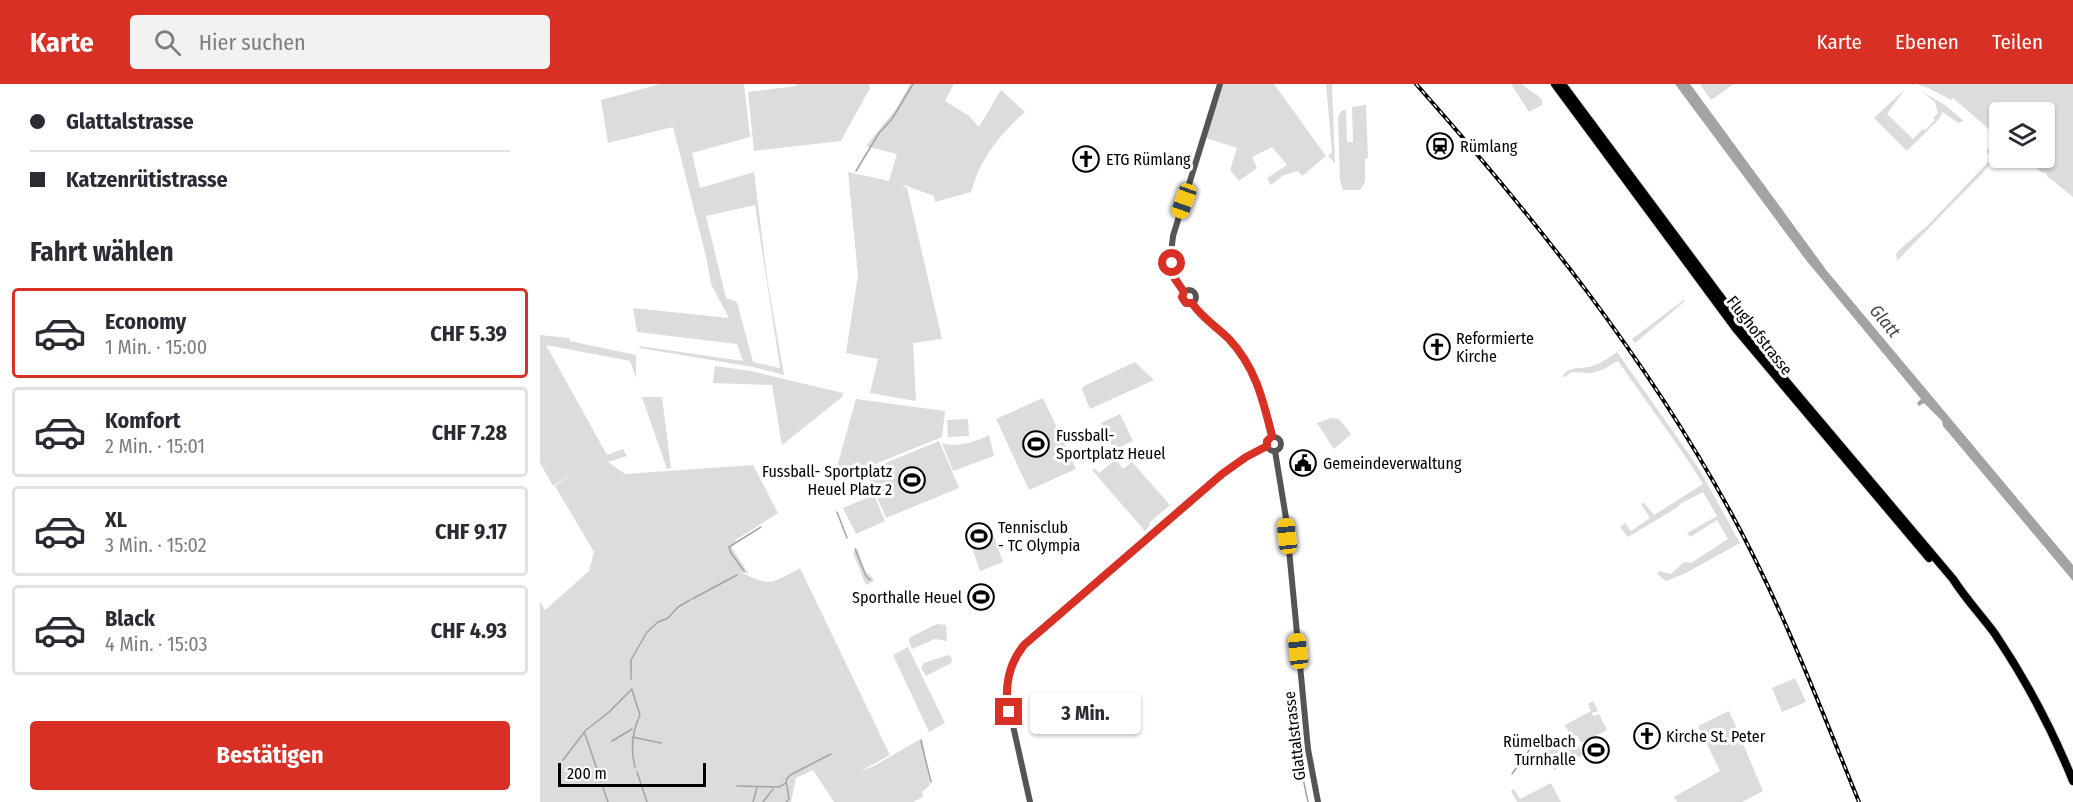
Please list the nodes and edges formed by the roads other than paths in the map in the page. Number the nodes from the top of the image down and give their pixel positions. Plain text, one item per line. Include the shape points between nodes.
1 (1220, 84) edge
2 (1555, 84) edge
3 (1562, 84) edge
4 (1184, 292) junction
5 (1192, 303) junction
6 (1272, 436) junction
7 (1267, 446) junction
8 (1275, 451) junction
9 (1886, 506) junction
10 (2073, 781) edge
11 (1030, 802) edge
12 (1318, 802) edge

1 - 4 street via 1173,236 1171,261 1175,279
2 - 9 main road, Flughofstrasse via 1737,330
3 - 9 main road, Flughofstrasse via 1763,354
4 - 5 street via 1183,301
4 - 5 street via 1195,294
5 - 6 street via 1250,366
6 - 7 street
6 - 8 street via 1281,442
7 - 8 street
7 - 11 street via 1222,474 1019,651 1010,670 1006,701
8 - 12 street, Glattalstrasse via 1287,530 1308,749
9 - 10 main road, Flughofstrasse via 1953,579 1995,635 2045,719

